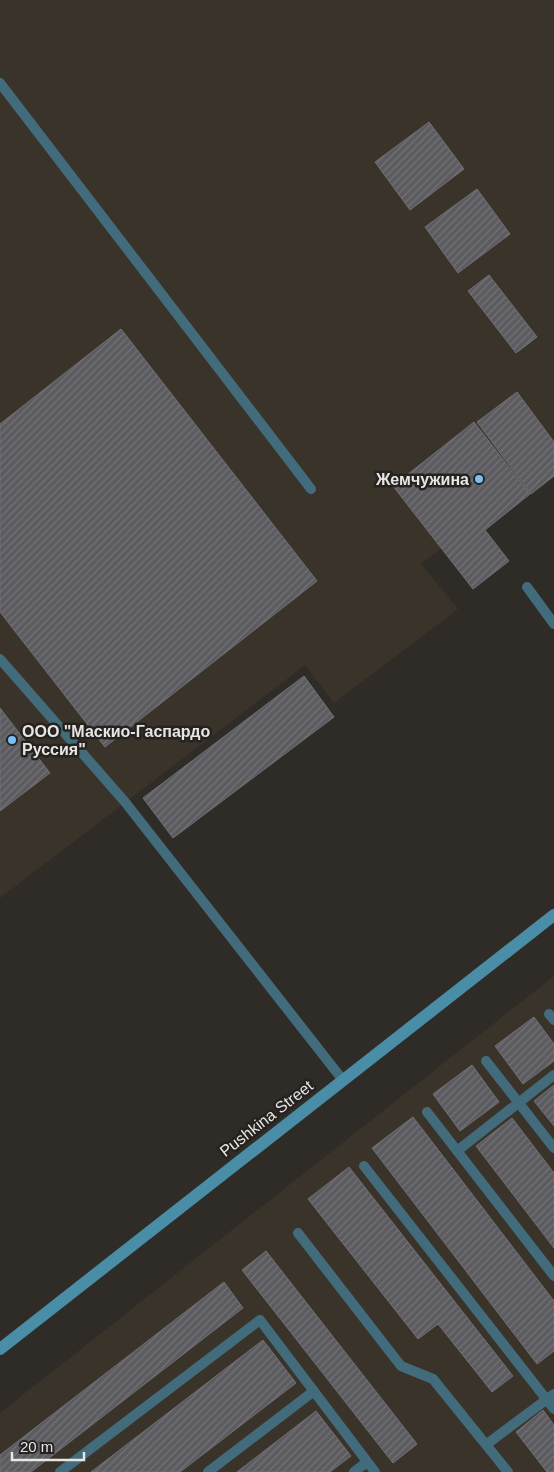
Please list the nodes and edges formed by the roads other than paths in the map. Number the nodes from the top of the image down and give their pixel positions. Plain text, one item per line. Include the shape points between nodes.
1 (0, 83) edge
2 (311, 489) dead end
3 (527, 586) dead end
4 (554, 624) edge
5 (0, 659) edge
6 (554, 915) edge
7 (486, 1061) dead end
8 (554, 1075) edge
9 (342, 1079) junction
10 (519, 1102) junction
11 (427, 1112) dead end
12 (554, 1148) edge
13 (457, 1151) junction
14 (364, 1166) dead end
15 (298, 1233) dead end
16 (554, 1276) edge
17 (0, 1349) edge
18 (314, 1392) junction
19 (550, 1397) edge
20 (554, 1409) edge
21 (486, 1444) junction
22 (367, 1462) junction
23 (60, 1472) edge
24 (208, 1472) edge
25 (354, 1472) edge
26 (375, 1472) edge
27 (508, 1472) edge

1 - 2 lane
3 - 4 lane
5 - 9 lane via 125,802
6 - 9 main road, Pushkina Street
7 - 10 lane
8 - 10 lane
9 - 17 main road, Pushkina Street
10 - 12 lane
10 - 13 lane
11 - 13 lane
13 - 16 lane
14 - 19 lane
15 - 21 lane via 401,1366 433,1379
18 - 22 lane
18 - 23 lane via 260,1320
18 - 24 lane
19 - 20 lane
19 - 21 lane
21 - 27 lane
22 - 25 lane
22 - 26 lane

